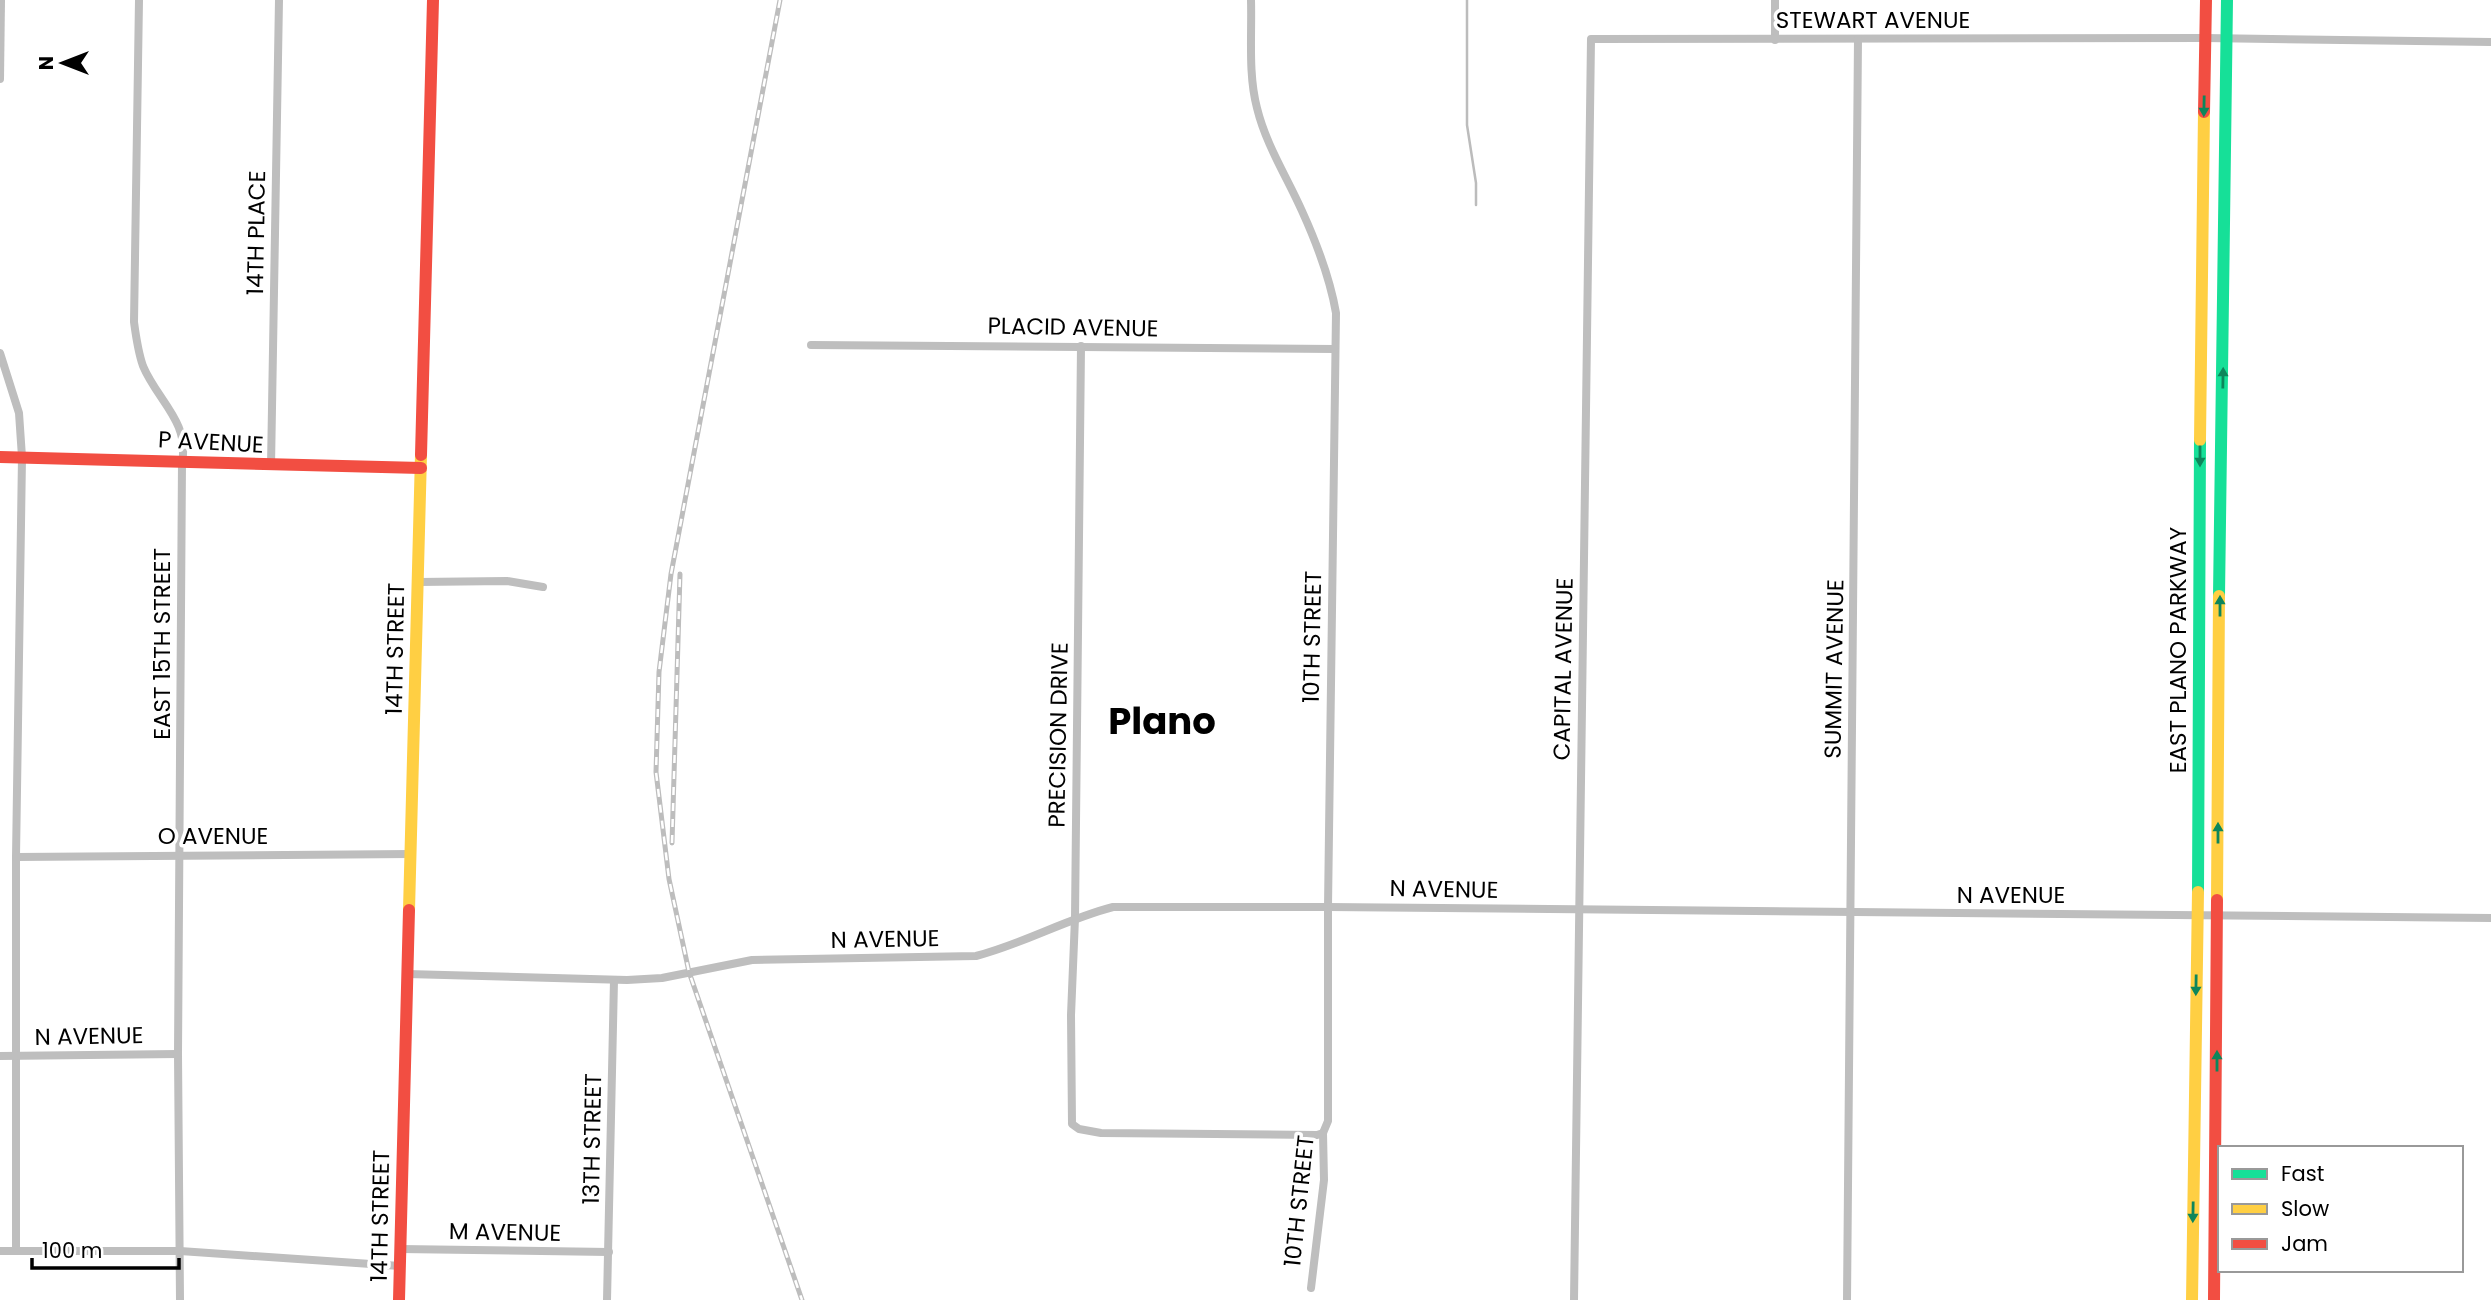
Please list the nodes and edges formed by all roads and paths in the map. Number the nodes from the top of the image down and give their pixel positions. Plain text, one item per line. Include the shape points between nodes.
1 (1, 0) edge
2 (139, 0) edge
3 (279, 0) edge
4 (433, 0) edge
5 (1251, 0) edge
6 (1775, 0) edge
7 (2206, 0) edge
8 (2227, 0) edge
9 (2206, 38) junction
10 (1591, 39) joint
11 (1858, 39) junction
12 (2227, 39) junction
13 (1775, 40) junction
14 (2491, 42) edge
15 (0, 79) edge
16 (2200, 336) junction
17 (2224, 337) junction
18 (811, 345) dead end
19 (1082, 346) junction
20 (1335, 349) junction
21 (0, 353) edge
22 (0, 457) edge
23 (22, 457) junction
24 (182, 462) junction
25 (271, 466) junction
26 (421, 468) junction
27 (2200, 528) junction
28 (2220, 528) junction
29 (418, 582) junction
30 (543, 587) dead end
31 (2199, 676) junction
32 (2220, 677) junction
33 (2198, 752) junction
34 (2218, 752) junction
35 (411, 854) junction
36 (180, 856) junction
37 (16, 857) junction
38 (1328, 907) junction
39 (1579, 910) junction
40 (1851, 913) junction
41 (2197, 916) junction
42 (2218, 916) junction
43 (1075, 918) junction
44 (2491, 918) edge
45 (407, 974) junction
46 (614, 980) junction
47 (178, 1054) junction
48 (0, 1056) edge
49 (16, 1056) junction
50 (2194, 1090) junction
51 (2217, 1090) junction
52 (1323, 1133) junction
53 (400, 1249) junction
54 (0, 1251) edge
55 (16, 1251) junction
56 (180, 1251) junction
57 (609, 1252) junction
58 (400, 1266) junction
59 (2192, 1276) junction
60 (2215, 1276) junction
61 (1311, 1288) dead end
62 (180, 1300) edge
63 (399, 1300) edge
64 (607, 1300) edge
65 (1574, 1300) edge
66 (1847, 1300) edge
67 (2192, 1300) edge
68 (2214, 1300) edge

1 - 15 street
2 - 24 street, EAST 15TH STREET via 134,322 144,367 177,420
3 - 25 street, 14TH PLACE
4 - 26 main road, 14TH STREET
5 - 20 street, 10TH STREET via 1256,106 1329,278 1336,313
6 - 13 street
7 - 9 main road, EAST PLANO PARKWAY
8 - 12 main road, EAST PLANO PARKWAY
9 - 11 street, STEWART AVENUE
9 - 12 street, STEWART AVENUE
9 -> 16 main road, EAST PLANO PARKWAY
10 - 13 street, STEWART AVENUE
10 - 39 street, CAPITAL AVENUE
11 - 13 street, STEWART AVENUE
11 - 40 street, SUMMIT AVENUE
12 - 14 street, STEWART AVENUE
12 - 17 main road, EAST PLANO PARKWAY
16 - 17 main road
16 -> 27 main road, EAST PLANO PARKWAY
28 -> 17 main road, EAST PLANO PARKWAY
18 - 19 street, PLACID AVENUE
19 - 20 street, PLACID AVENUE
19 - 43 street, PRECISION DRIVE
20 - 38 street, 10TH STREET
21 - 23 street via 19,413
22 - 23 main road, P AVENUE
23 - 24 main road, P AVENUE
23 - 37 street
24 - 25 main road, P AVENUE
24 - 36 street, EAST 15TH STREET
25 - 26 main road, P AVENUE
26 - 29 main road, 14TH STREET
27 - 28 main road
27 - 31 main road, EAST PLANO PARKWAY
32 -> 28 main road, EAST PLANO PARKWAY
29 - 30 street via 508,581
29 - 35 main road, 14TH STREET
31 - 32 main road
31 - 33 main road, EAST PLANO PARKWAY
32 - 34 main road, EAST PLANO PARKWAY
33 - 34 main road
33 - 41 main road, EAST PLANO PARKWAY
42 -> 34 main road, EAST PLANO PARKWAY
35 - 36 street, O AVENUE
35 - 45 main road, 14TH STREET
36 - 37 street, O AVENUE
36 - 47 street, EAST 15TH STREET
37 - 49 street
38 - 39 street, N AVENUE
38 - 43 street, N AVENUE via 1113,907
38 - 52 street, 10TH STREET via 1328,1121
39 - 40 street, N AVENUE
39 - 65 street, CAPITAL AVENUE
40 - 41 street, N AVENUE
40 - 66 street, SUMMIT AVENUE
41 - 42 street, N AVENUE
41 -> 50 main road, EAST PLANO PARKWAY
42 - 44 street, N AVENUE
51 -> 42 main road, EAST PLANO PARKWAY
43 - 46 street, N AVENUE via 975,956 752,960 662,978
43 - 52 street, PRECISION DRIVE via 1072,1124 1101,1133
45 - 46 street, N AVENUE
45 - 53 main road, 14TH STREET
46 - 57 street, 13TH STREET
47 - 49 street, N AVENUE
47 - 56 street, EAST 15TH STREET
48 - 49 street, N AVENUE
49 - 55 street
50 - 51 main road
50 -> 59 main road, EAST PLANO PARKWAY
51 - 60 main road, EAST PLANO PARKWAY
52 - 61 street, 10TH STREET via 1324,1180
53 - 57 street, M AVENUE
53 - 58 main road, 14TH STREET
54 - 55 street
55 - 56 street
56 - 58 street
56 - 62 street, EAST 15TH STREET
57 - 64 street, 13TH STREET
58 - 63 main road, 14TH STREET
59 - 60 main road
59 - 67 main road, EAST PLANO PARKWAY
60 - 68 main road, EAST PLANO PARKWAY

